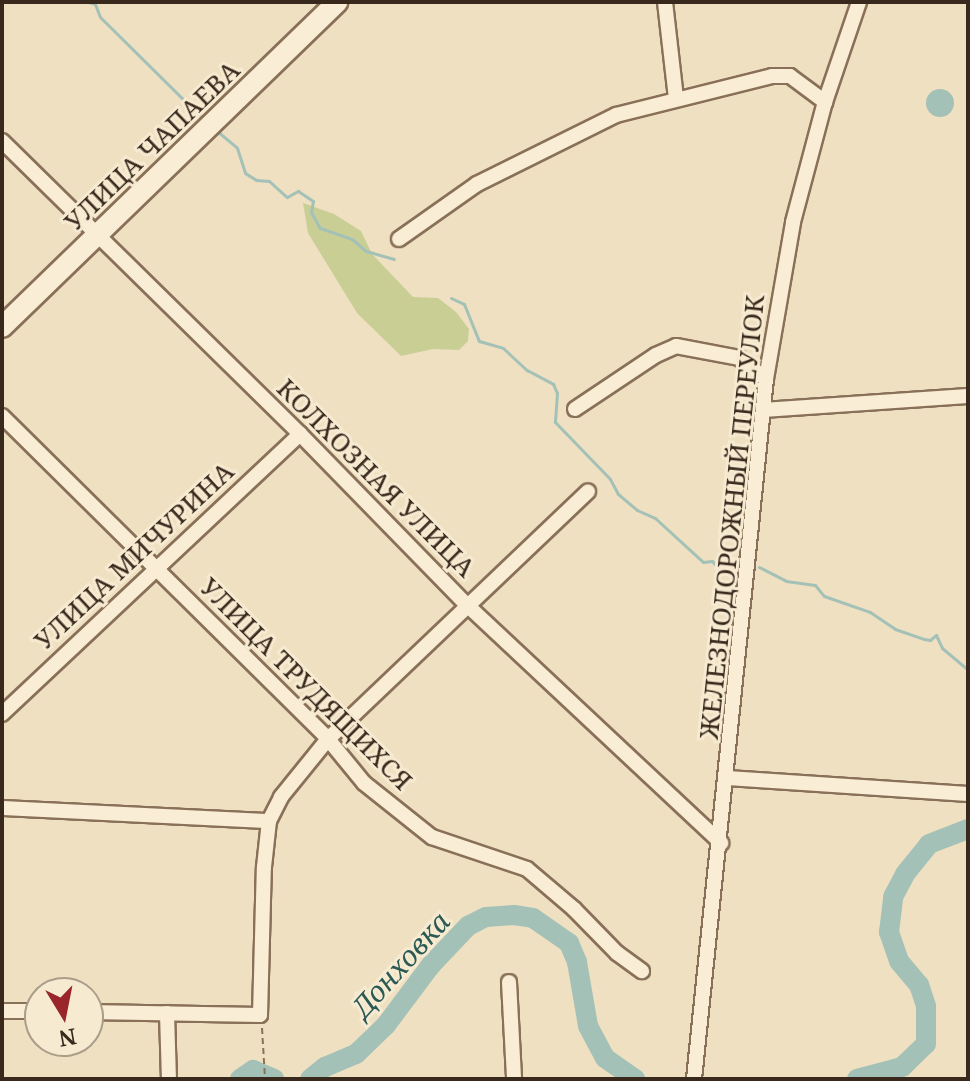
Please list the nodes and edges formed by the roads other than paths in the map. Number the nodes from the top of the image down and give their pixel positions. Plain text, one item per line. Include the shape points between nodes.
1 (337, 2) edge
2 (665, 2) edge
3 (859, 2) edge
4 (676, 98) junction
5 (825, 102) junction
6 (2, 141) edge
7 (98, 236) junction
8 (399, 239) dead end
9 (2, 327) edge
10 (766, 379) junction
11 (968, 396) edge
12 (575, 409) dead end
13 (763, 410) junction
14 (2, 416) edge
15 (300, 434) junction
16 (588, 491) dead end
17 (155, 567) junction
18 (468, 606) junction
19 (2, 714) edge
20 (328, 739) junction
21 (727, 778) junction
22 (968, 794) edge
23 (2, 808) edge
24 (269, 821) junction
25 (721, 843) junction
26 (642, 971) dead end
27 (509, 982) dead end
28 (2, 1011) edge
29 (24, 1011) edge
30 (104, 1012) edge
31 (167, 1013) junction
32 (169, 1079) edge
33 (514, 1079) edge
34 (694, 1079) edge

1 - 7 street, УЛИЦА ЧАПАЕВА
2 - 4 street
3 - 5 street, ЖЕЛЕЗНОДОРОЖНЫЙ ПЕРЕУЛОК
4 - 5 street via 790,76
4 - 8 street via 616,115 542,148 477,184
5 - 10 street, ЖЕЛЕЗНОДОРОЖНЫЙ ПЕРЕУЛОК via 793,222
6 - 7 street, КОЛХОЗНАЯ УЛИЦА
7 - 9 street, УЛИЦА ЧАПАЕВА
7 - 15 street, КОЛХОЗНАЯ УЛИЦА
10 - 12 street via 739,358 676,346
10 - 13 street, ЖЕЛЕЗНОДОРОЖНЫЙ ПЕРЕУЛОК
11 - 13 street
13 - 21 street, ЖЕЛЕЗНОДОРОЖНЫЙ ПЕРЕУЛОК
14 - 17 street, УЛИЦА ТРУДЯЩИХСЯ
15 - 17 street, УЛИЦА МИЧУРИНА
15 - 18 street, КОЛХОЗНАЯ УЛИЦА
16 - 18 street
17 - 19 street, УЛИЦА МИЧУРИНА
17 - 20 street, УЛИЦА ТРУДЯЩИХСЯ
18 - 20 street
18 - 25 street, КОЛХОЗНАЯ УЛИЦА
20 - 24 street via 298,772
20 - 26 street, УЛИЦА ТРУДЯЩИХСЯ via 364,783 432,837 527,869
21 - 22 street
21 - 25 street, ЖЕЛЕЗНОДОРОЖНЫЙ ПЕРЕУЛОК
23 - 24 street
24 - 31 street via 260,1015
25 - 34 street, ЖЕЛЕЗНОДОРОЖНЫЙ ПЕРЕУЛОК
27 - 33 street
28 - 29 street
30 - 31 street
31 - 32 street

